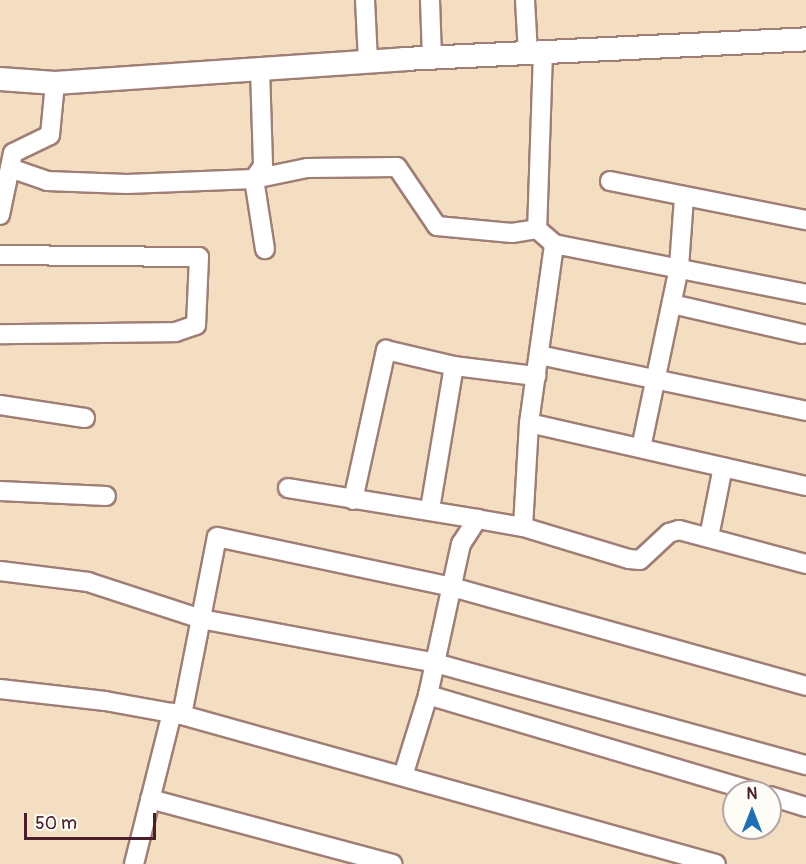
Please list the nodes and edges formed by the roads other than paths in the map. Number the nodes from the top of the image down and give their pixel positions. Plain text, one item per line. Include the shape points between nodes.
1 (364, 0) edge
2 (430, 0) edge
3 (525, 0) edge
4 (806, 39) edge
5 (536, 53) junction
6 (432, 58) junction
7 (368, 62) junction
8 (260, 69) junction
9 (0, 79) edge
10 (55, 83) junction
11 (8, 157) edge
12 (254, 179) junction
13 (610, 181) dead end
14 (684, 197) junction
15 (0, 215) edge
16 (806, 220) edge
17 (537, 229) junction
18 (554, 243) junction
19 (265, 249) dead end
20 (0, 255) edge
21 (679, 267) junction
22 (806, 294) edge
23 (672, 304) junction
24 (0, 334) edge
25 (803, 334) dead end
26 (539, 355) junction
27 (454, 366) junction
28 (536, 376) junction
29 (657, 379) junction
30 (0, 405) edge
31 (806, 411) edge
32 (85, 418) dead end
33 (529, 423) junction
34 (641, 448) junction
35 (723, 467) junction
36 (806, 486) edge
37 (288, 489) dead end
38 (0, 491) edge
39 (106, 496) dead end
40 (353, 500) junction
41 (430, 509) junction
42 (477, 519) junction
43 (523, 527) junction
44 (709, 537) junction
45 (806, 564) edge
46 (0, 570) edge
47 (452, 587) junction
48 (201, 620) junction
49 (435, 663) junction
50 (806, 686) edge
51 (0, 689) edge
52 (428, 695) junction
53 (177, 714) junction
54 (806, 765) edge
55 (403, 776) junction
56 (722, 782) edge
57 (150, 799) junction
58 (782, 800) edge
59 (806, 807) edge
60 (134, 864) edge
61 (392, 864) edge
62 (717, 864) edge

1 - 7 street
2 - 6 street
3 - 5 street
4 - 5 street
5 - 6 street
5 - 17 street
6 - 7 street
7 - 8 street
8 - 10 street
8 - 12 street via 263,166
9 - 10 street
10 - 11 street via 50,135
11 - 12 street via 47,181 84,184
11 - 15 street
12 - 17 street via 307,168 397,167 436,226 512,233
12 - 19 street
13 - 14 street
14 - 16 street
14 - 21 street
17 - 18 street
18 - 21 street
18 - 26 street
20 - 24 street via 199,257 196,326 176,332
21 - 22 street
21 - 23 street
23 - 25 street
23 - 29 street
26 - 28 street
26 - 29 street
27 - 28 street
27 - 40 street via 386,350
27 - 41 street
28 - 33 street
29 - 31 street
29 - 34 street
30 - 32 street
33 - 34 street
33 - 43 street
34 - 35 street
35 - 36 street
35 - 44 street
37 - 40 street
38 - 39 street
40 - 41 street
41 - 42 street
42 - 43 street
42 - 47 street via 461,544
43 - 44 street via 640,560 669,533
44 - 45 street
46 - 48 street via 88,582
47 - 48 street via 218,537
47 - 49 street
47 - 50 street
48 - 49 street
48 - 53 street
49 - 52 street
49 - 54 street
51 - 53 street via 105,700
52 - 55 street
52 - 56 street
53 - 55 street
53 - 57 street
55 - 62 street
57 - 60 street
57 - 61 street
58 - 59 street

